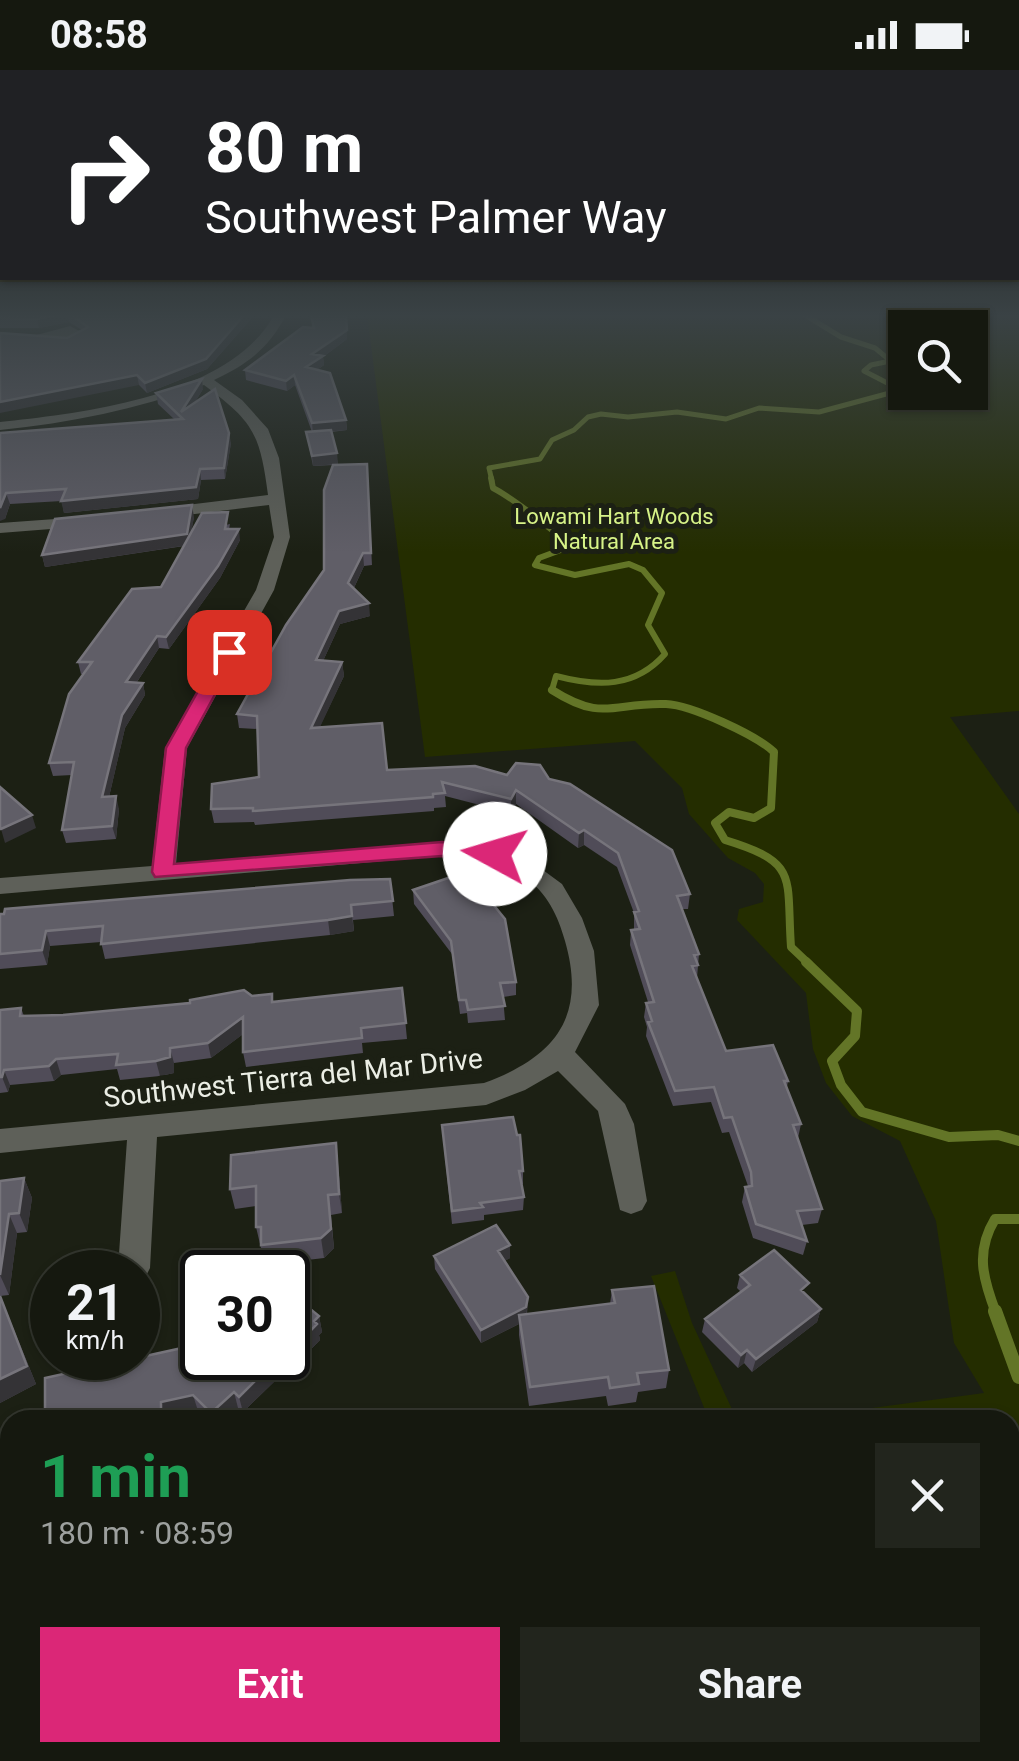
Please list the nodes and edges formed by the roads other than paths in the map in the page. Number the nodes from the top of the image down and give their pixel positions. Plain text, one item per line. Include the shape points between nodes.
1 (159, 394) edge
2 (225, 394) edge
3 (0, 426) edge
4 (276, 498) junction
5 (142, 515) edge
6 (108, 519) edge
7 (0, 528) edge
8 (163, 872) junction
9 (0, 886) edge
10 (558, 1054) junction
11 (143, 1126) junction
12 (0, 1142) edge
13 (631, 1201) dead end
14 (135, 1250) edge

1 - 3 street via 95,414
2 - 4 street via 261,428
4 - 5 street
4 - 8 street via 282,537 276,566 176,748
6 - 7 street
8 - 9 street, Southwest Tierra del Mar Drive
8 - 10 street, Southwest Tierra del Mar Drive via 442,849 495,854 543,878 568,909 587,1001
10 - 11 street, Southwest Tierra del Mar Drive via 521,1081 486,1094
10 - 13 street via 610,1104
11 - 12 street, Southwest Tierra del Mar Drive
11 - 14 street

